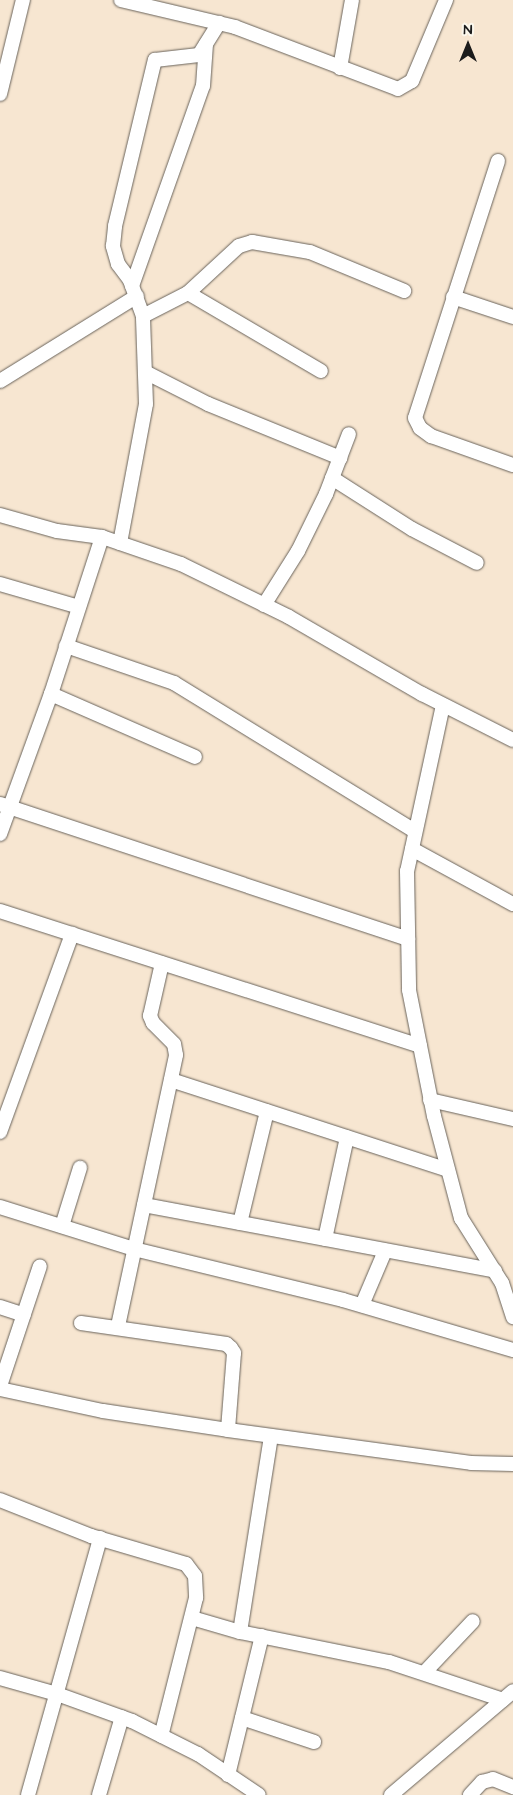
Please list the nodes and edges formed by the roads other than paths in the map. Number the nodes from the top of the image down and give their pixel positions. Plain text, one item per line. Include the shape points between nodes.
1 (24, 0) edge
2 (120, 0) edge
3 (352, 0) edge
4 (446, 0) edge
5 (218, 23) junction
6 (206, 44) junction
7 (340, 68) junction
8 (0, 94) edge
9 (498, 161) dead end
10 (134, 291) junction
11 (404, 291) dead end
12 (188, 293) junction
13 (453, 297) junction
14 (143, 316) junction
15 (513, 317) edge
16 (321, 371) dead end
17 (145, 372) junction
18 (0, 381) edge
19 (349, 434) dead end
20 (340, 458) junction
21 (513, 465) edge
22 (332, 478) junction
23 (0, 515) edge
24 (102, 537) junction
25 (120, 543) junction
26 (477, 563) dead end
27 (0, 584) edge
28 (264, 605) junction
29 (79, 607) junction
30 (66, 646) junction
31 (51, 694) junction
32 (443, 704) junction
33 (513, 740) edge
34 (195, 757) dead end
35 (5, 806) edge
36 (416, 831) junction
37 (0, 834) edge
38 (412, 849) junction
39 (513, 904) edge
40 (0, 911) edge
41 (72, 934) junction
42 (408, 939) junction
43 (162, 963) junction
44 (420, 1046) junction
45 (171, 1080) junction
46 (430, 1100) junction
47 (267, 1111) junction
48 (513, 1119) edge
49 (0, 1132) edge
50 (347, 1137) junction
51 (80, 1168) dead end
52 (448, 1170) junction
53 (144, 1205) junction
54 (0, 1207) edge
55 (240, 1223) junction
56 (62, 1226) junction
57 (325, 1239) junction
58 (134, 1249) junction
59 (385, 1251) junction
60 (40, 1266) dead end
61 (503, 1277) edge
62 (510, 1299) edge
63 (362, 1305) junction
64 (0, 1307) edge
65 (24, 1315) junction
66 (513, 1317) edge
67 (81, 1323) dead end
68 (118, 1326) junction
69 (513, 1350) edge
70 (0, 1388) edge
71 (228, 1430) junction
72 (271, 1436) junction
73 (513, 1464) edge
74 (0, 1500) edge
75 (100, 1538) junction
76 (192, 1618) junction
77 (473, 1621) dead end
78 (240, 1632) junction
79 (262, 1636) junction
80 (424, 1673) junction
81 (0, 1678) edge
82 (57, 1694) junction
83 (508, 1696) edge
84 (122, 1717) junction
85 (242, 1718) junction
86 (161, 1736) junction
87 (314, 1742) dead end
88 (228, 1775) junction
89 (513, 1787) edge
90 (399, 1793) edge
91 (28, 1795) edge
92 (99, 1795) edge
93 (259, 1795) edge
94 (470, 1795) edge

1 - 8 street
2 - 5 street
3 - 7 street
4 - 7 street via 412,81 404,88 378,83
5 - 6 street
5 - 7 street
6 - 10 street via 203,86
6 - 10 street via 199,55 190,58 163,57 155,60 113,246 118,264
9 - 13 street
10 - 14 street
10 - 18 street
11 - 12 street via 310,252 252,242 239,246
12 - 14 street
12 - 16 street
13 - 15 street
13 - 21 street via 415,418 420,428 432,436
14 - 17 street
17 - 20 street via 208,404
17 - 25 street via 146,404
19 - 20 street
20 - 22 street
22 - 26 street via 412,529
22 - 28 street via 298,551
23 - 24 street via 57,531
24 - 25 street
24 - 29 street
25 - 28 street via 181,564
27 - 29 street
28 - 32 street
29 - 30 street
30 - 31 street
30 - 36 street via 174,683
31 - 34 street
31 - 35 street
32 - 33 street
32 - 36 street
35 - 37 street
35 - 42 street
36 - 38 street
38 - 39 street
38 - 42 street via 407,871
40 - 41 street
41 - 43 street
41 - 49 street
42 - 44 street via 409,990
43 - 44 street
43 - 45 street via 150,1016 174,1044 176,1055
44 - 46 street
45 - 47 street
45 - 53 street
46 - 48 street
46 - 52 street
47 - 50 street
47 - 55 street
50 - 52 street
50 - 57 street
51 - 56 street
52 - 61 street via 461,1218
53 - 55 street
53 - 58 street
54 - 56 street
55 - 57 street
56 - 58 street
57 - 59 street
58 - 63 street
58 - 68 street
59 - 61 street
59 - 63 street
60 - 65 street
61 - 62 street
62 - 66 street
63 - 69 street
64 - 65 street
65 - 70 street
67 - 68 street
68 - 71 street via 226,1344 231,1348 234,1353
70 - 71 street via 104,1411
71 - 72 street
72 - 73 street via 471,1462
72 - 78 street
74 - 75 street
75 - 76 street via 186,1564 195,1576 196,1598
75 - 82 street
76 - 78 street
76 - 86 street
77 - 80 street
78 - 79 street
79 - 80 street via 389,1662
79 - 85 street
80 - 83 street
81 - 82 street
82 - 84 street
82 - 91 street
83 - 90 street
84 - 86 street
84 - 92 street
85 - 87 street
85 - 88 street
86 - 88 street
88 - 93 street
89 - 94 street via 493,1779 482,1782

